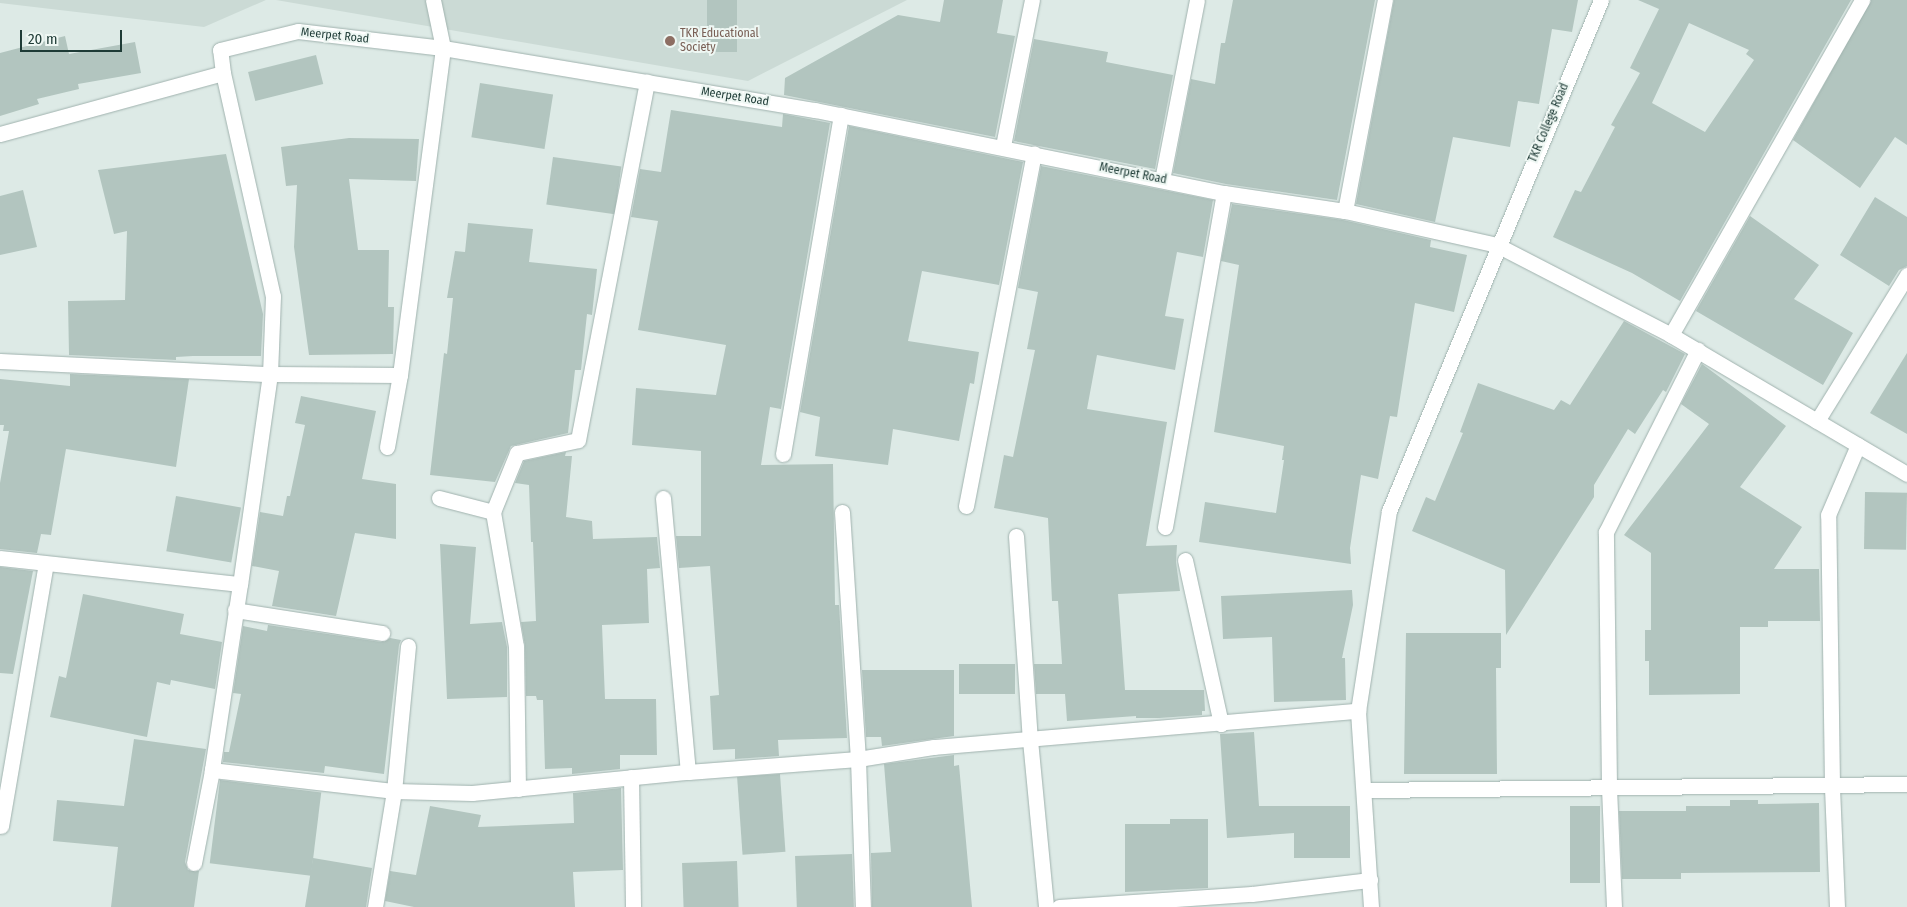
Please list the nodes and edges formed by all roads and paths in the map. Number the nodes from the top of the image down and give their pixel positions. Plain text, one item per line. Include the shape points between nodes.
1 (433, 0) edge
2 (1032, 0) edge
3 (1197, 0) edge
4 (1385, 0) edge
5 (1601, 0) edge
6 (1862, 0) edge
7 (443, 48) junction
8 (223, 73) junction
9 (647, 82) junction
10 (841, 115) junction
11 (0, 134) edge
12 (1002, 146) junction
13 (1034, 154) junction
14 (1162, 180) junction
15 (1224, 193) junction
16 (1345, 211) junction
17 (1497, 245) junction
18 (1907, 275) edge
19 (1671, 334) junction
20 (1698, 350) junction
21 (0, 361) edge
22 (270, 374) junction
23 (400, 375) junction
24 (1817, 421) junction
25 (1858, 445) junction
26 (387, 446) dead end
27 (783, 454) dead end
28 (1907, 474) edge
29 (439, 498) dead end
30 (663, 498) dead end
31 (966, 506) dead end
32 (493, 512) junction
33 (842, 512) dead end
34 (1165, 527) dead end
35 (1016, 536) dead end
36 (0, 558) edge
37 (1185, 560) dead end
38 (46, 564) junction
39 (240, 584) junction
40 (235, 610) junction
41 (382, 632) dead end
42 (408, 646) dead end
43 (1358, 711) junction
44 (1221, 724) junction
45 (1030, 740) junction
46 (858, 759) junction
47 (212, 770) junction
48 (688, 772) junction
49 (631, 777) junction
50 (1907, 784) edge
51 (1832, 786) junction
52 (1609, 787) junction
53 (518, 789) junction
54 (1364, 790) junction
55 (394, 791) junction
56 (1, 826) edge
57 (194, 863) dead end
58 (1370, 880) junction
59 (375, 907) edge
60 (633, 907) edge
61 (863, 907) edge
62 (1046, 907) edge
63 (1059, 907) edge
64 (1371, 907) edge
65 (1614, 907) edge
66 (1837, 907) edge

1 - 7 street
2 - 12 street
3 - 14 street
4 - 16 street
5 - 17 street, TKR College Road
6 - 19 street
7 - 8 street, Meerpet Road via 298,32 220,50
7 - 9 street, Meerpet Road
7 - 23 street
8 - 11 street
8 - 22 street via 273,296
9 - 10 street, Meerpet Road
9 - 32 street via 578,440 517,453
10 - 12 street, Meerpet Road
10 - 27 street
12 - 13 street, Meerpet Road
13 - 14 street, Meerpet Road
13 - 31 street
14 - 15 street, Meerpet Road
15 - 16 street, Meerpet Road
15 - 34 street
16 - 17 street, Meerpet Road
17 - 19 street, Meerpet Road
17 - 43 street, TKR College Road via 1389,511
18 - 24 street
19 - 20 street, Meerpet Road
20 - 24 street, Meerpet Road
20 - 52 street via 1606,532
21 - 22 street
22 - 23 street
22 - 39 street
23 - 26 street
24 - 25 street, Meerpet Road
25 - 28 street, Meerpet Road
25 - 51 street via 1828,515
29 - 32 street
30 - 48 street
32 - 53 street via 516,646
33 - 46 street
35 - 45 street
36 - 38 street
37 - 44 street
38 - 39 street
38 - 56 street
39 - 40 street
40 - 41 street
40 - 47 street
42 - 55 street
43 - 44 street
43 - 54 street, TKR College Road
44 - 45 street
45 - 46 street via 934,747
45 - 62 street
46 - 48 street
46 - 61 street
47 - 55 street
47 - 57 street
48 - 49 street
49 - 53 street
49 - 60 street
50 - 51 street
51 - 52 street
51 - 66 street
52 - 54 street
52 - 65 street
53 - 55 street via 472,793
54 - 58 street, TKR College Road
55 - 59 street
58 - 63 street via 1252,894
58 - 64 street, TKR College Road

